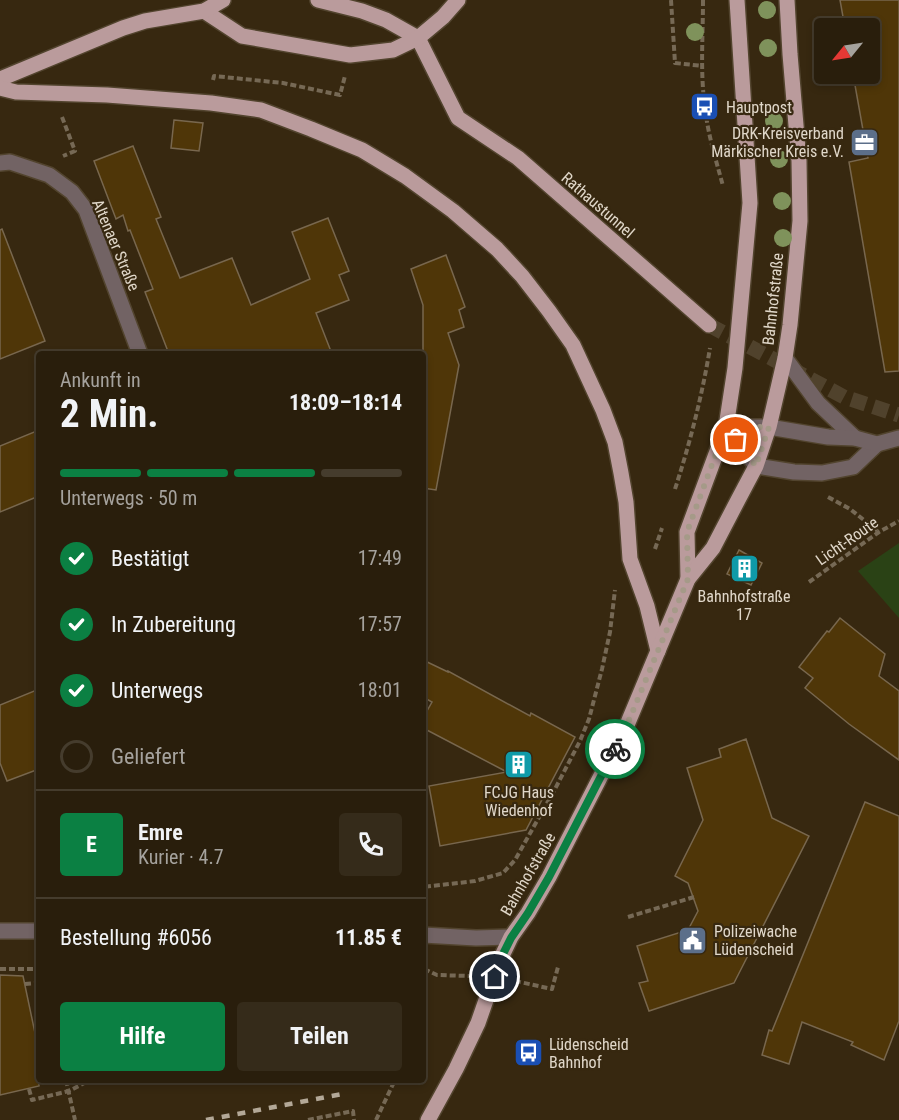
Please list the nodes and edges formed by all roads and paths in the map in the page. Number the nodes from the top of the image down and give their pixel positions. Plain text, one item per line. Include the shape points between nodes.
1 (223, 0) edge
2 (318, 0) edge
3 (458, 0) edge
4 (670, 0) edge
5 (703, 0) edge
6 (737, 0) edge
7 (787, 0) edge
8 (204, 10) junction
9 (418, 38) junction
10 (703, 66) junction
11 (0, 79) edge
12 (0, 88) edge
13 (54, 94) junction
14 (0, 163) edge
15 (49, 175) junction
16 (724, 196) dead end
17 (709, 325) tunnel mouth
18 (711, 345) dead end
19 (139, 351) edge
20 (785, 358) junction
21 (726, 427) junction
22 (769, 427) junction
23 (855, 438) junction
24 (899, 438) edge
25 (877, 444) junction
26 (756, 466) junction
27 (674, 490) dead end
28 (664, 521) dead end
29 (899, 521) edge
30 (630, 559) junction
31 (688, 579) junction
32 (809, 582) dead end
33 (658, 651) junction
34 (426, 887) edge
35 (694, 897) dead end
36 (628, 917) dead end
37 (0, 931) edge
38 (36, 931) edge
39 (426, 935) edge
40 (511, 938) junction
41 (0, 969) edge
42 (36, 969) edge
43 (36, 983) edge
44 (25, 984) dead end
45 (67, 1083) edge
46 (84, 1083) edge
47 (393, 1083) edge
48 (29, 1089) dead end
49 (69, 1091) junction
50 (75, 1120) edge
51 (308, 1120) edge
52 (354, 1120) edge
53 (376, 1120) edge
54 (428, 1120) edge

1 - 8 main road
2 - 9 main road via 378,17
3 - 9 main road
4 - 10 path via 675,63
5 - 10 path
6 - 21 main road, Bahnhofstraße via 750,203
7 - 20 main road, Bahnhofstraße via 800,161 800,221
8 - 9 main road via 242,36 350,56 393,50
8 - 11 main road via 123,28
9 - 17 main road, Rathaustunnel via 458,118 518,158
10 - 16 path via 705,107
12 - 13 main road
13 - 15 path via 75,151 57,158
13 - 30 main road via 211,103 261,110 362,150 453,210 522,276 573,345 615,442 626,502
14 - 15 street, Altenaer Straße via 10,162
15 - 19 street, Altenaer Straße via 72,192 86,210
18 - 27 path
20 - 22 main road, Bahnhofstraße
20 - 23 street via 818,403
21 - 22 street
21 - 26 street
21 - 31 main road, Bahnhofstraße via 687,532
22 - 23 street
22 - 26 main road, Bahnhofstraße
23 - 25 street
24 - 25 street
25 - 26 street via 854,467 822,473
26 - 31 main road, Bahnhofstraße via 712,548
28 - 30 path via 654,551
29 - 32 path, Licht-Route
30 - 33 main road
30 - 34 path via 616,561 610,632 589,719 515,860 503,873
31 - 33 main road, Bahnhofstraße
33 - 40 main road, Bahnhofstraße via 627,725 582,813 542,890
35 - 36 path
37 - 38 street
39 - 40 street
40 - 54 main road, Bahnhofstraße via 478,1023
41 - 42 path
43 - 44 path
45 - 49 path
46 - 49 path
47 - 53 path
48 - 49 path via 32,1100
49 - 50 path
51 - 52 path via 353,1111

